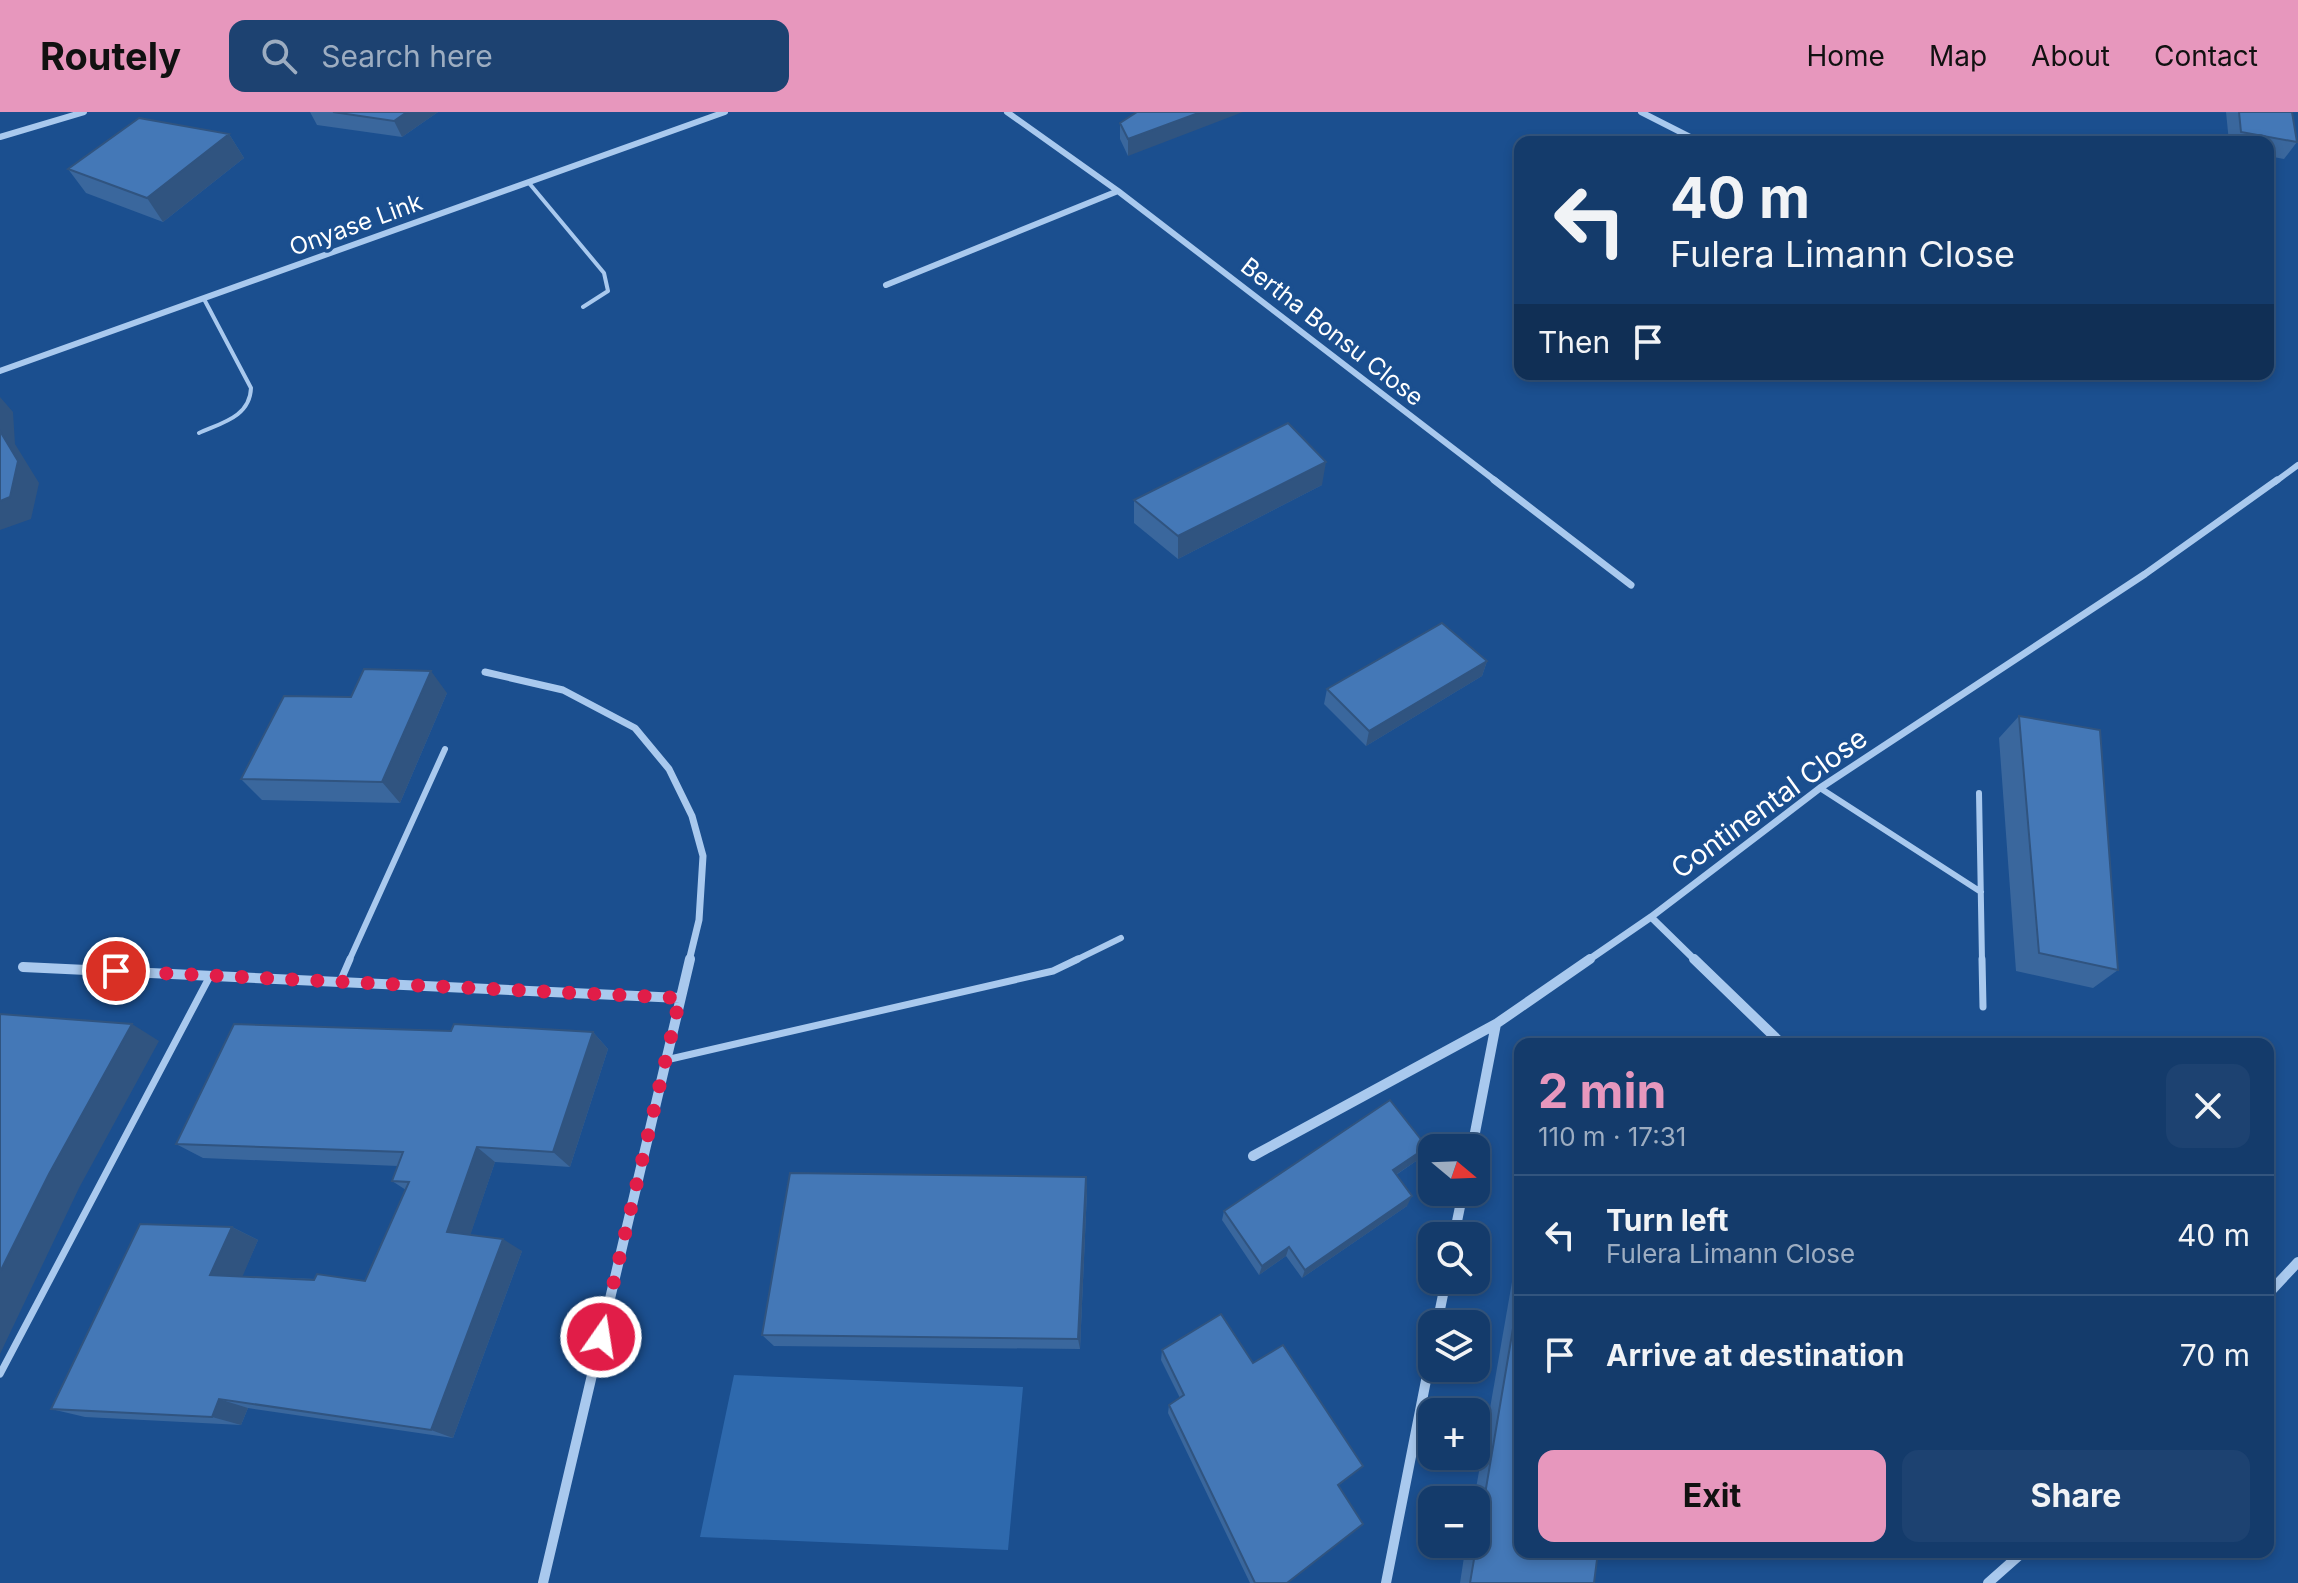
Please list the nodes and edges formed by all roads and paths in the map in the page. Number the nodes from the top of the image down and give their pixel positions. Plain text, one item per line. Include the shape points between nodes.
1 (84, 112) edge
2 (725, 112) edge
3 (1007, 112) edge
4 (1641, 112) edge
5 (1688, 136) edge
6 (0, 137) edge
7 (529, 183) junction
8 (1118, 191) junction
9 (886, 285) dead end
10 (204, 299) junction
11 (583, 307) dead end
12 (0, 371) edge
13 (199, 433) dead end
14 (2298, 465) edge
15 (1631, 585) dead end
16 (485, 672) dead end
17 (445, 749) dead end
18 (1820, 788) junction
19 (1979, 793) dead end
20 (1981, 892) junction
21 (1651, 917) junction
22 (1121, 938) dead end
23 (23, 967) dead end
24 (210, 976) junction
25 (340, 982) junction
26 (680, 998) junction
27 (1983, 1007) dead end
28 (1496, 1024) junction
29 (1776, 1038) edge
30 (666, 1060) junction
31 (1475, 1134) edge
32 (1253, 1156) dead end
33 (2298, 1262) edge
34 (2274, 1288) edge
35 (0, 1374) edge
36 (1426, 1382) edge
37 (2016, 1558) edge
38 (543, 1583) edge
39 (1386, 1583) edge
40 (1988, 1583) edge

1 - 6 street
2 - 7 street, Onyase Link
3 - 8 street, Bertha Bonsu Close
4 - 5 street
7 - 10 street, Onyase Link
7 - 11 lane via 604,273 608,291
8 - 9 street
8 - 15 street, Bertha Bonsu Close
10 - 12 street, Onyase Link
10 - 13 lane via 252,398 246,411
14 - 18 street, Continental Close via 2145,574
16 - 26 street via 563,690 635,728 669,769 692,816 703,856 699,920
17 - 25 lane
18 - 20 lane
18 - 21 street, Continental Close
19 - 20 lane
20 - 27 lane
21 - 28 street, Continental Close
21 - 29 street
22 - 30 lane via 1053,971
23 - 24 street
24 - 25 street
24 - 35 lane
25 - 26 street
26 - 30 street
28 - 31 street
28 - 32 street, Continental Close
30 - 38 street
33 - 34 street
36 - 39 street
37 - 40 street

